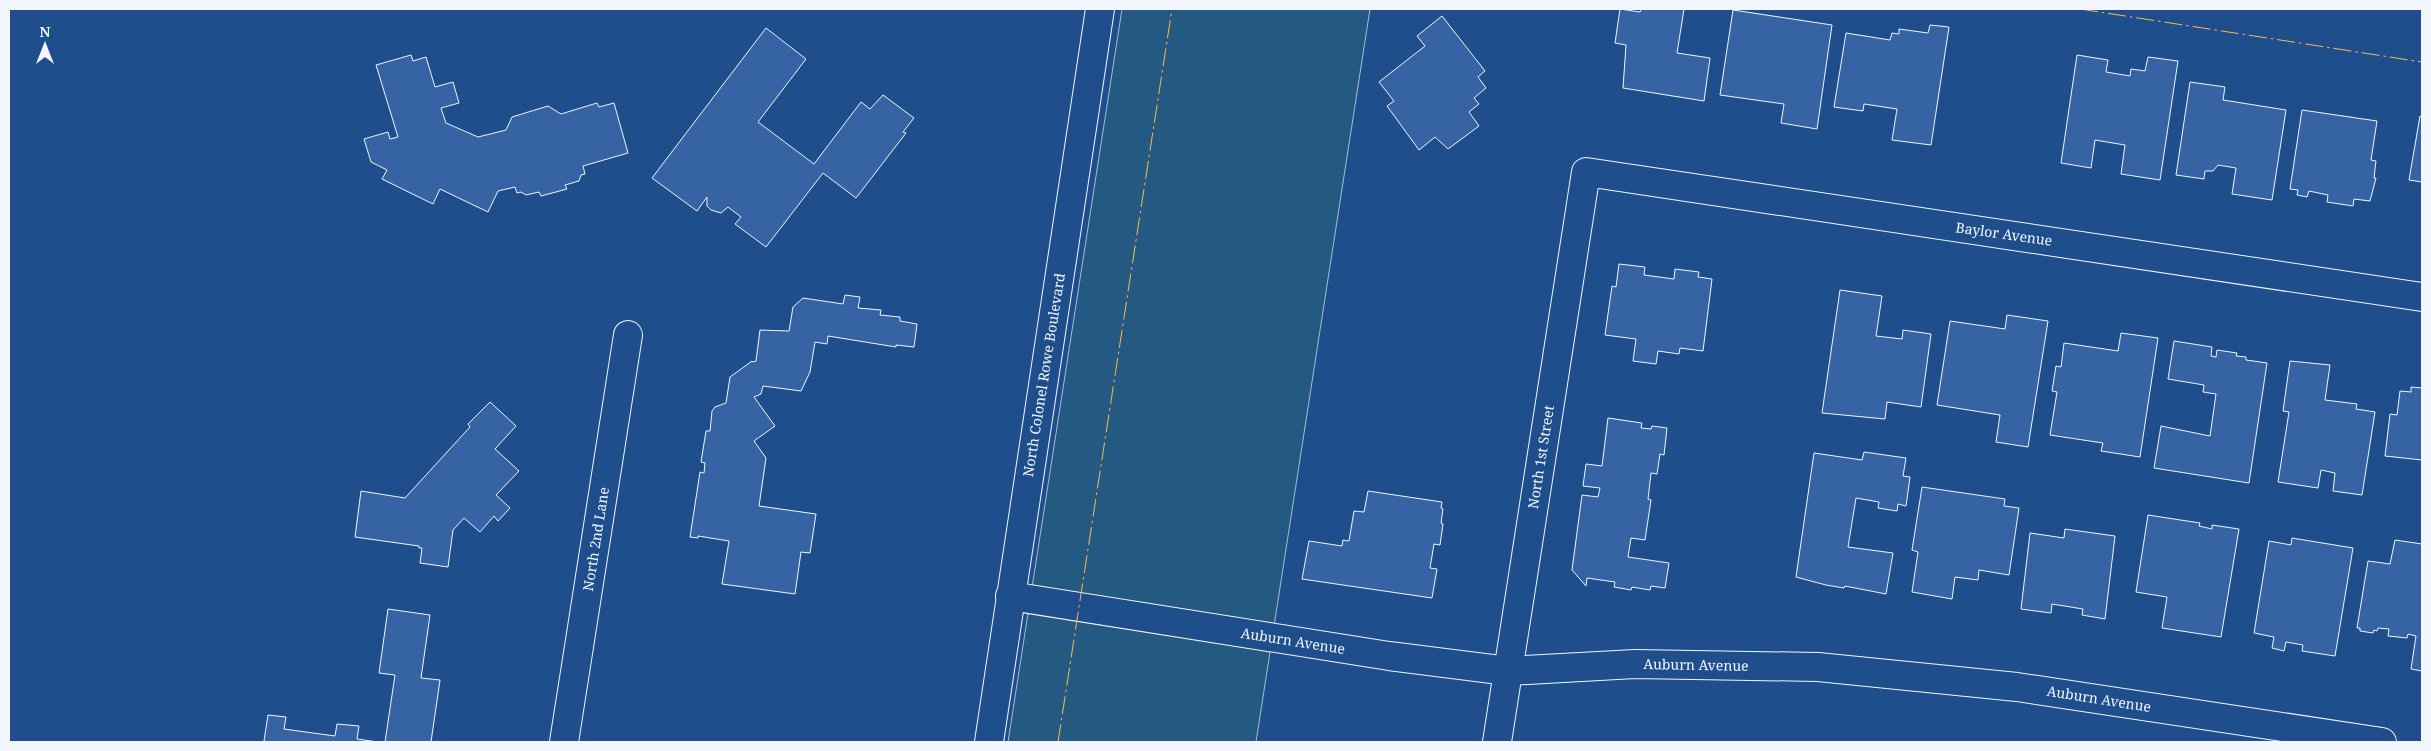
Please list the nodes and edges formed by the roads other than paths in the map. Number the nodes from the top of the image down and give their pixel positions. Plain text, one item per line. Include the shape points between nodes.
1 (1100, 9) edge
2 (1586, 172) joint
3 (2422, 297) edge
4 (628, 335) dead end
5 (1010, 596) junction
6 (1508, 671) junction
7 (564, 742) edge
8 (989, 742) edge
9 (1497, 742) edge
10 (2382, 742) edge

1 - 5 street, North Colonel Rowe Boulevard
2 - 3 street, Baylor Avenue
2 - 6 street, North 1st Street
4 - 7 street, North 2nd Lane
5 - 6 street, Auburn Avenue via 1390,656
5 - 8 street, North Colonel Rowe Boulevard
6 - 9 street, North 1st Street
6 - 10 street, Auburn Avenue via 1635,664 1818,667 2017,687

